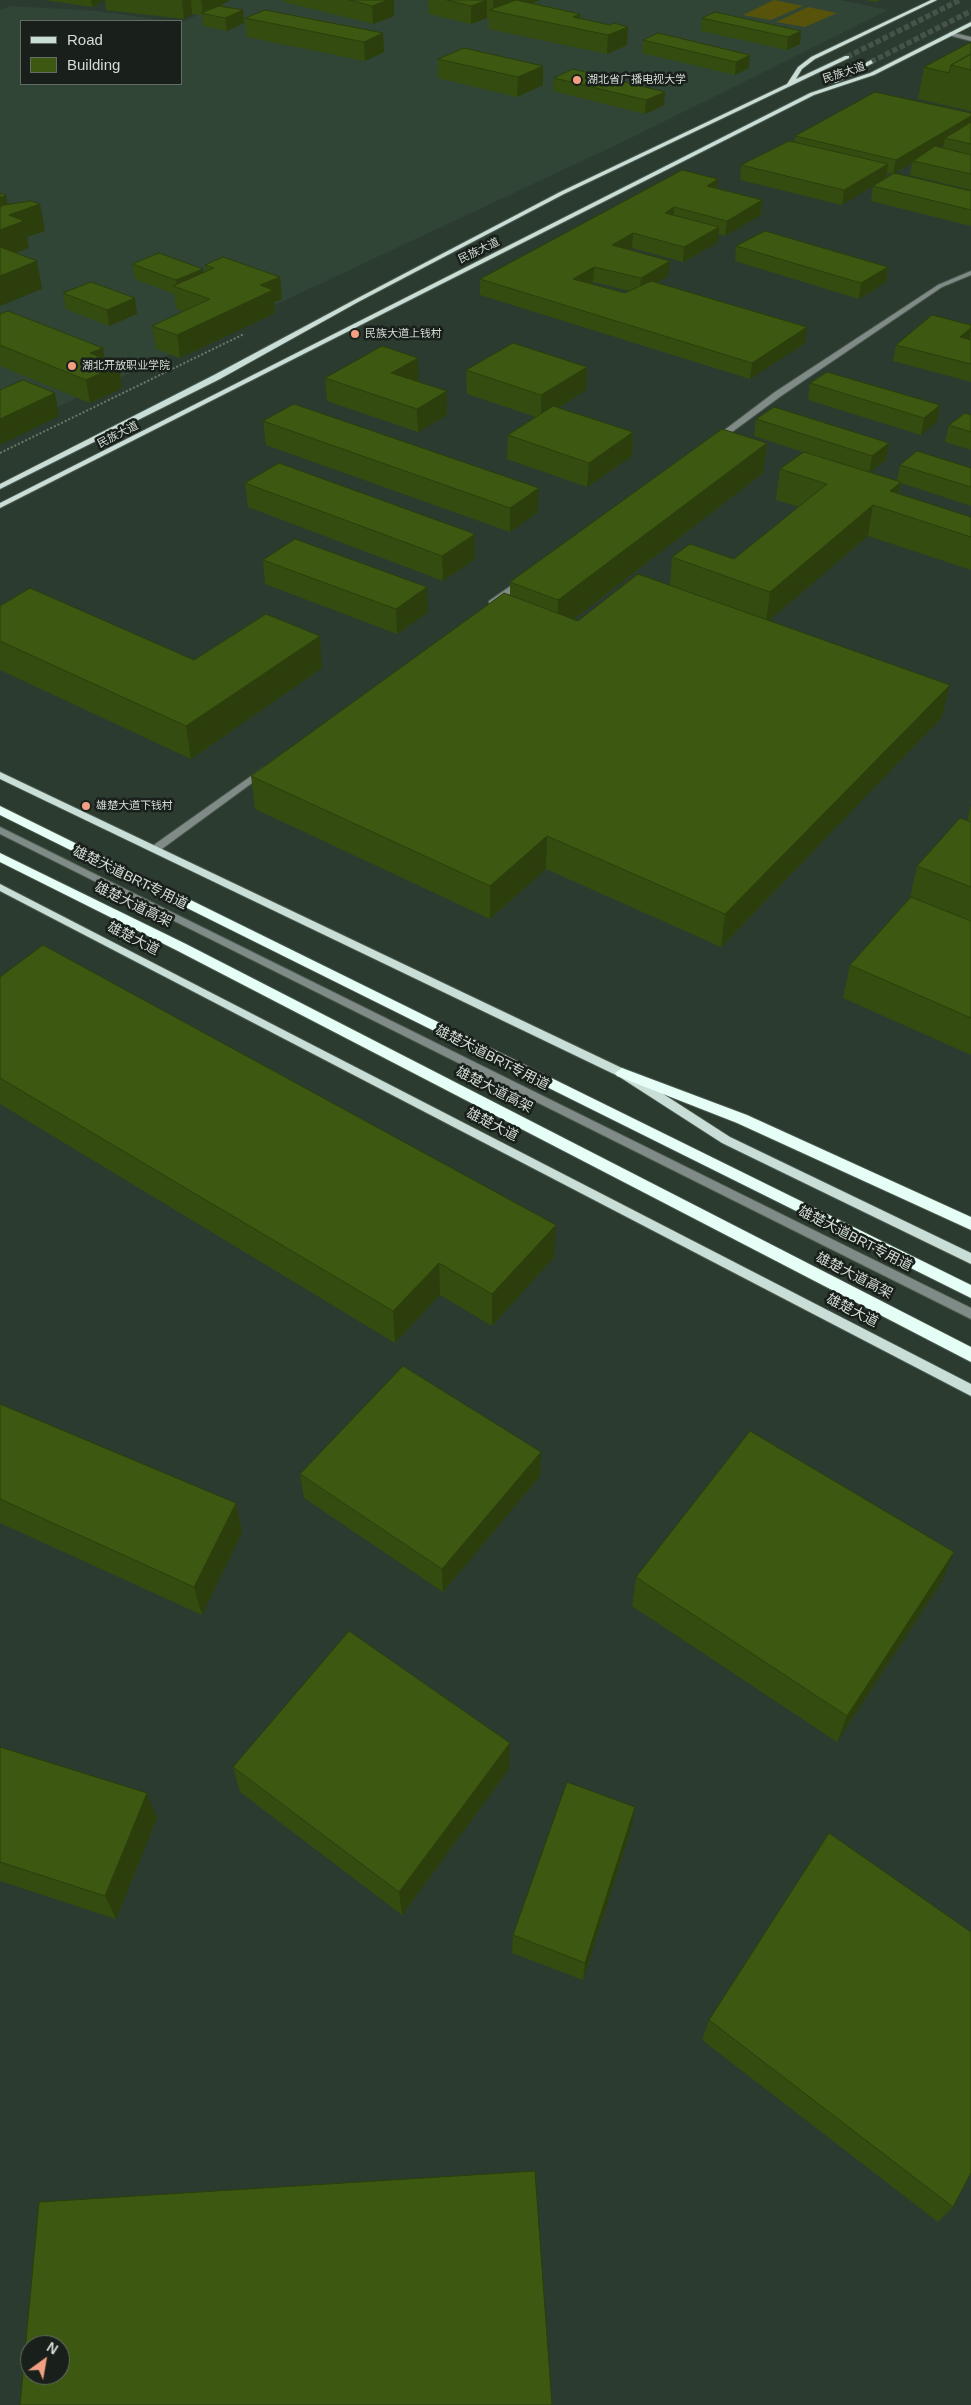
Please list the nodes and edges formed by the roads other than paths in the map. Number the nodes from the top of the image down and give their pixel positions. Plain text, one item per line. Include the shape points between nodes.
1 (935, 0) edge
2 (971, 24) edge
3 (950, 34) junction
4 (971, 39) edge
5 (847, 56) tunnel mouth
6 (871, 62) tunnel mouth
7 (789, 85) junction
8 (812, 94) junction
9 (971, 273) edge
10 (706, 447) edge
11 (0, 487) edge
12 (0, 506) edge
13 (530, 575) edge
14 (482, 610) edge
15 (275, 762) edge
16 (0, 775) edge
17 (0, 810) edge
18 (0, 830) edge
19 (155, 849) junction
20 (0, 857) edge
21 (0, 887) edge
22 (622, 1073) junction
23 (971, 1224) edge
24 (971, 1259) edge
25 (971, 1292) edge
26 (971, 1314) edge
27 (971, 1355) edge
28 (971, 1390) edge

1 - 7 main road, 民族大道 via 813,58 800,68
2 - 3 main road, 民族大道
3 - 4 street
3 - 8 main road, 民族大道 via 864,78
5 - 7 main road
6 - 8 main road
7 - 11 main road, 民族大道 via 562,193 217,377
8 - 12 main road, 民族大道
9 - 10 street via 940,286 778,394
13 - 14 street
15 - 19 street
16 - 19 main road
17 - 25 highway, 雄楚大道高架
18 - 26 street, 雄楚大道BRT专用道
19 - 22 main road
20 - 27 highway, 雄楚大道高架
21 - 28 main road, 雄楚大道
22 - 23 highway via 742,1119
22 - 24 main road via 726,1140

